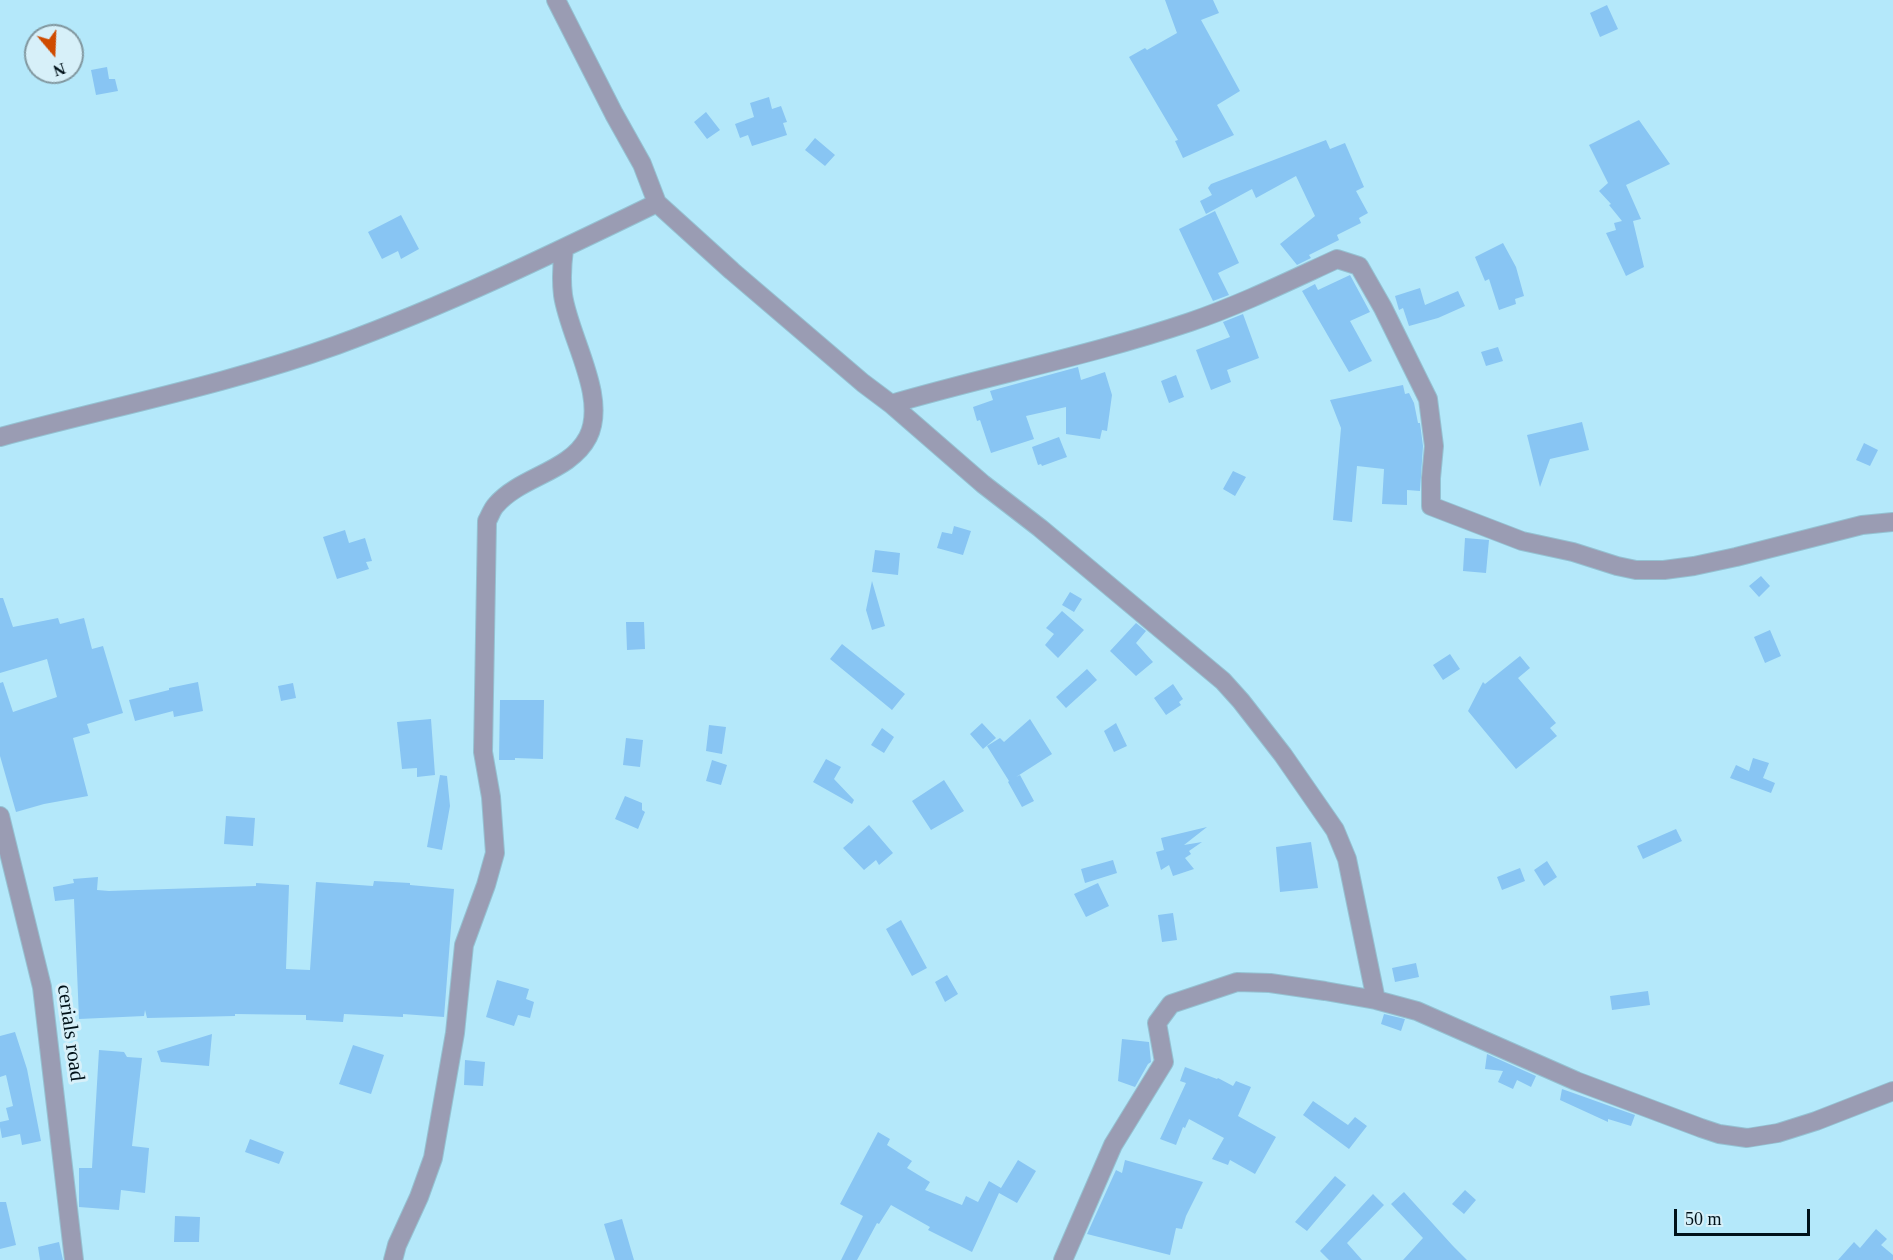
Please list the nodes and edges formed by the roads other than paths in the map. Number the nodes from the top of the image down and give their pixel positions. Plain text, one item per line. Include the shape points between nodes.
1 (556, 0) edge
2 (657, 203) junction
3 (564, 249) junction
4 (891, 404) junction
5 (0, 437) edge
6 (1893, 522) edge
7 (0, 816) edge
8 (1376, 1000) junction
9 (1893, 1090) edge
10 (74, 1260) edge
11 (393, 1260) edge
12 (1063, 1260) edge

1 - 2 street via 642,164
2 - 3 street
2 - 4 street
3 - 5 street via 336,345 246,374
3 - 11 street via 563,296 590,388 594,418 587,438 572,456 495,505 487,521 483,752 495,853 464,945 455,1033 433,1158
4 - 6 street via 1058,362 1182,325 1342,259 1359,266 1428,399 1434,446 1431,506 1522,541 1636,570 1694,566 1862,525
4 - 8 street via 982,484 1223,681 1241,701 1335,830 1347,859
7 - 10 street, cerials road via 42,987
8 - 9 street via 1417,1011 1576,1080 1728,1135 1747,1138 1778,1133
8 - 12 street via 1303,987 1237,982 1171,1004 1157,1023 1164,1062 1113,1145

